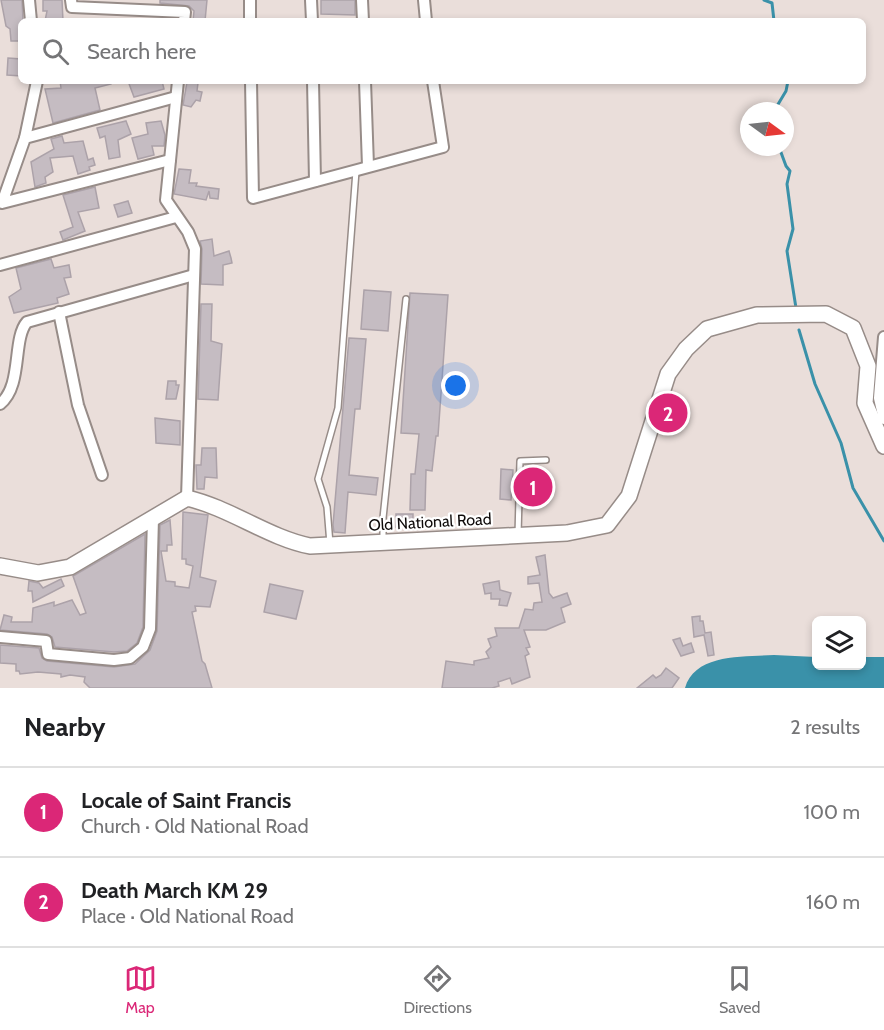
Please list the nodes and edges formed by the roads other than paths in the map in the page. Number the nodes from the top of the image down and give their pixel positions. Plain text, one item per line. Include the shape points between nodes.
1 (29, 0) edge
2 (71, 0) edge
3 (250, 0) edge
4 (311, 0) edge
5 (362, 0) edge
6 (424, 0) edge
7 (31, 18) edge
8 (184, 18) edge
9 (250, 18) edge
10 (312, 18) edge
11 (363, 18) edge
12 (426, 18) edge
13 (36, 84) edge
14 (178, 84) edge
15 (251, 84) edge
16 (313, 84) edge
17 (365, 84) edge
18 (433, 84) edge
19 (176, 97) junction
20 (25, 138) junction
21 (170, 160) junction
22 (368, 166) junction
23 (356, 169) junction
24 (315, 181) junction
25 (1, 207) edge
26 (176, 217) junction
27 (0, 265) edge
28 (194, 275) junction
29 (406, 299) dead end
30 (59, 312) junction
31 (884, 337) edge
32 (882, 374) edge
33 (0, 404) edge
34 (884, 419) edge
35 (884, 446) edge
36 (546, 460) dead end
37 (102, 475) dead end
38 (187, 498) junction
39 (153, 518) junction
40 (518, 535) junction
41 (383, 543) junction
42 (330, 545) junction
43 (0, 566) edge
44 (0, 637) edge

1 - 7 street
2 - 8 street via 72,7 185,12
3 - 9 street
4 - 10 street
5 - 11 street
6 - 12 street
13 - 20 street
14 - 19 street
15 - 24 street via 253,198
16 - 24 street
17 - 22 street
18 - 22 street via 443,147
19 - 20 street
19 - 21 street
20 - 25 street
21 - 25 street
21 - 26 street via 166,200
22 - 23 street
23 - 24 street
23 - 42 lane via 338,408 318,479 327,507
26 - 27 street
26 - 28 street via 195,249
28 - 30 street
28 - 38 street
29 - 41 lane
30 - 33 street via 27,322 21,328 19,361 6,399
30 - 37 street via 78,405
31 - 32 street
32 - 34 street via 879,398
35 - 40 main road, Old National Road via 865,403 868,366 853,328 825,314 757,315 707,329 668,374 629,496 607,525 567,533
36 - 40 lane via 520,460
38 - 39 main road
38 - 42 main road, Old National Road via 213,504 302,544
39 - 43 main road via 70,567 38,573
39 - 44 street via 150,629 143,648 130,658 114,660 48,654 46,641
40 - 41 main road, Old National Road
41 - 42 main road, Old National Road

